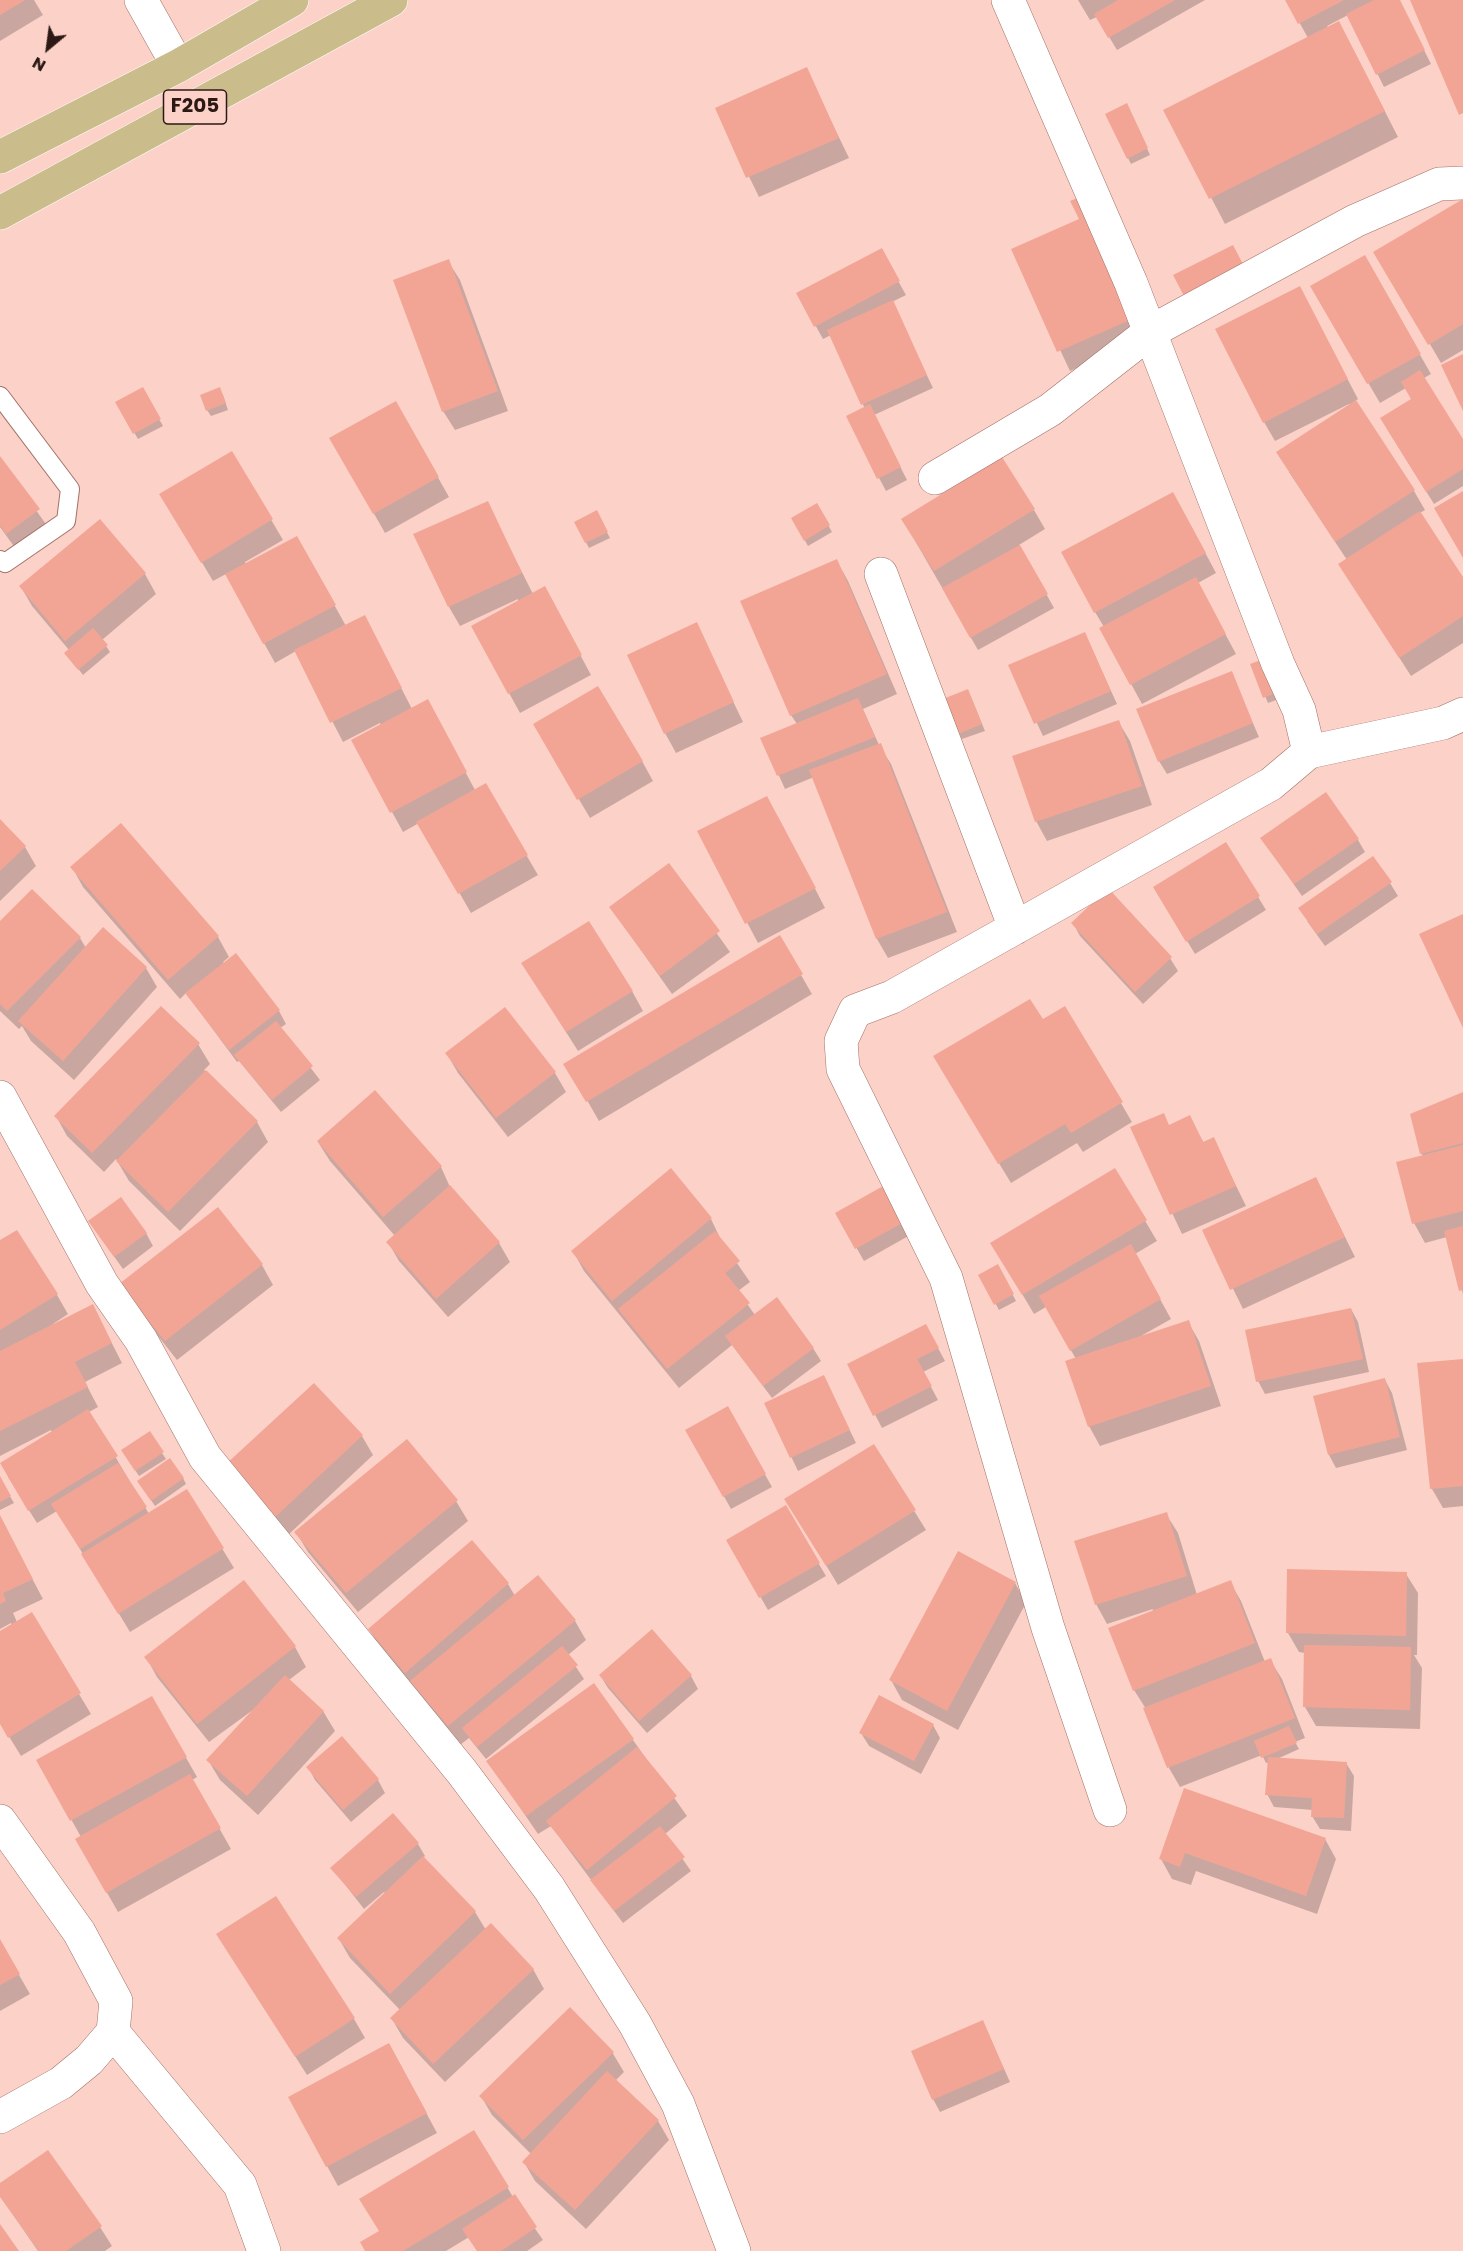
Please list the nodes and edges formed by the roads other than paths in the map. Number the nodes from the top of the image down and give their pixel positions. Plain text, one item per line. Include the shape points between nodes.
1 (141, 0) edge
2 (292, 0) edge
3 (391, 0) edge
4 (1008, 0) edge
5 (178, 66) junction
6 (0, 157) edge
7 (1463, 183) edge
8 (0, 213) edge
9 (1150, 332) junction
10 (0, 396) edge
11 (935, 477) dead end
12 (0, 560) edge
13 (881, 574) dead end
14 (1463, 714) edge
15 (1309, 752) junction
16 (1015, 928) junction
17 (0, 1097) edge
18 (1110, 1810) dead end
19 (0, 1821) edge
20 (113, 2032) junction
21 (0, 2117) edge
22 (264, 2251) edge
23 (734, 2251) edge

1 - 5 street
2 - 5 main road, F205
3 - 8 main road, F205
4 - 9 street
5 - 6 main road, F205
7 - 9 street via 1439,184 1355,221
9 - 11 street via 1050,410
9 - 15 street via 1299,710
10 - 12 lane via 70,489 66,521 4,562
13 - 16 street
14 - 15 street via 1443,723
15 - 16 street via 1271,784
16 - 18 street via 892,997 855,1011 841,1041 843,1069 946,1278 1048,1628
17 - 23 street via 102,1284 141,1340 205,1457 462,1772 549,1888 635,2024 678,2104
19 - 20 street via 79,1932 116,2001
20 - 21 street via 89,2060 61,2083
20 - 22 street via 240,2186

